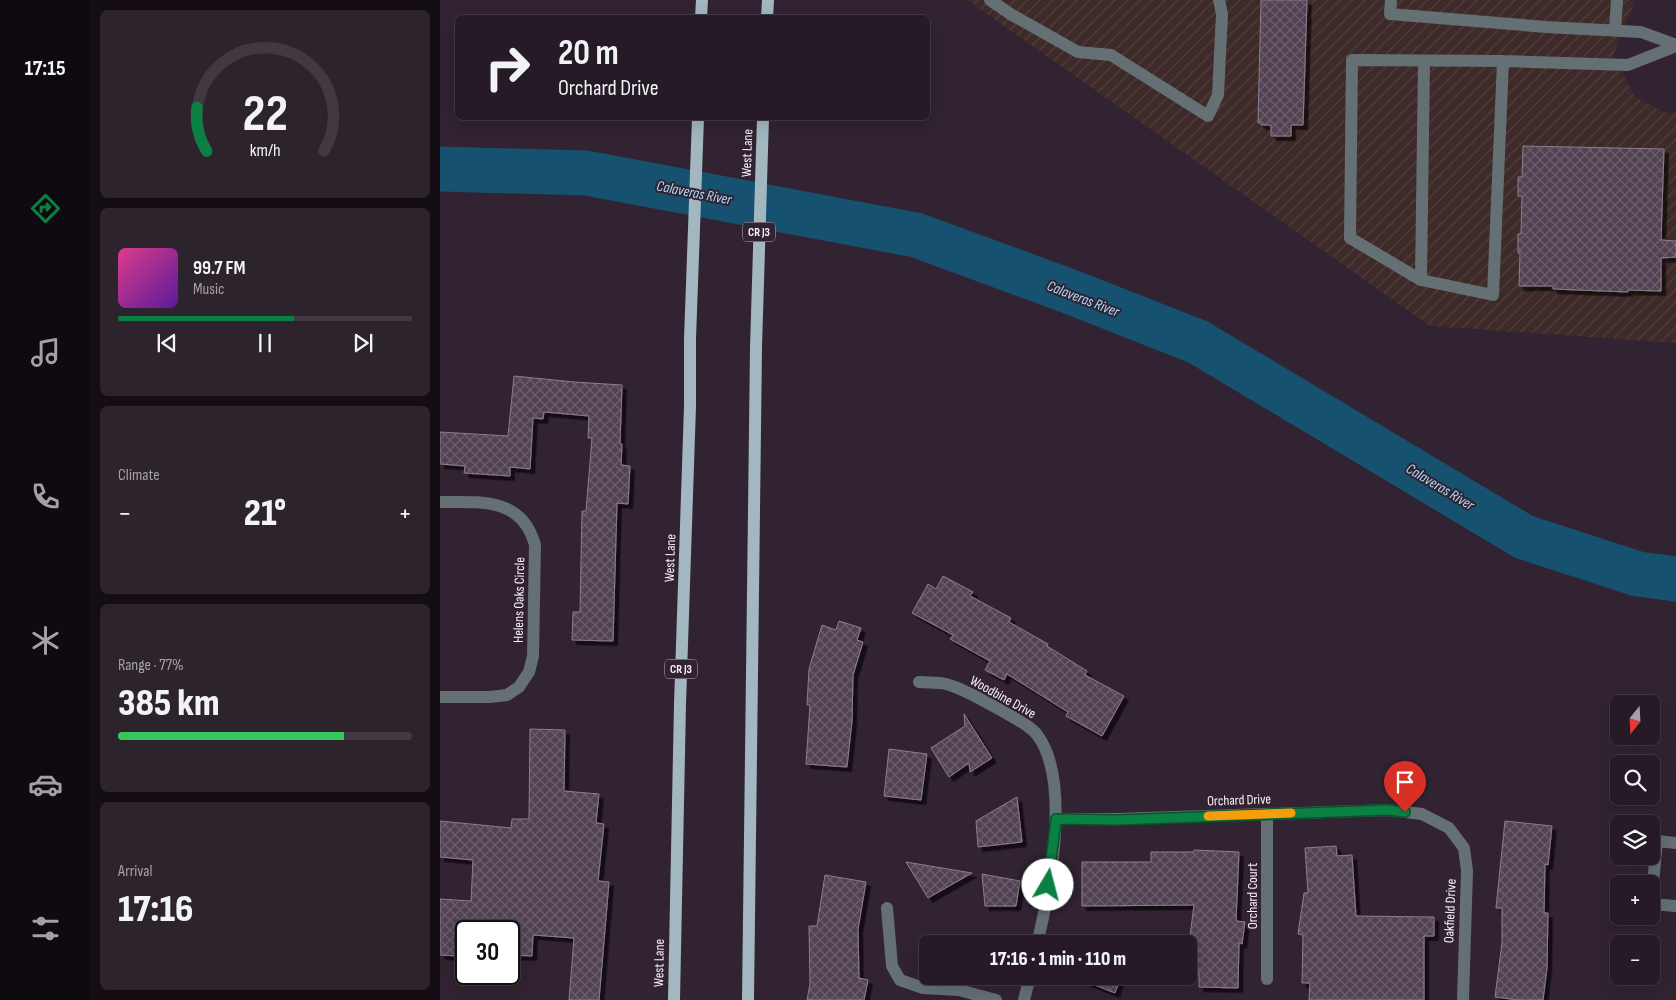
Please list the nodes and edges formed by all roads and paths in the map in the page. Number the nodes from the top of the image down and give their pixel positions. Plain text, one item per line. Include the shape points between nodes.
1 (702, 0) edge
2 (768, 0) edge
3 (990, 0) edge
4 (1219, 0) edge
5 (1391, 0) edge
6 (1617, 0) edge
7 (701, 15) edge
8 (767, 15) edge
9 (1615, 30) junction
10 (1676, 46) edge
11 (1424, 61) junction
12 (1503, 61) junction
13 (698, 120) edge
14 (764, 120) edge
15 (1421, 280) junction
16 (440, 502) edge
17 (919, 682) dead end
18 (440, 697) edge
19 (1267, 814) junction
20 (1056, 819) junction
21 (1449, 828) joint
22 (1676, 843) edge
23 (1676, 906) edge
24 (887, 908) dead end
25 (1040, 935) edge
26 (1267, 979) dead end
27 (1028, 985) edge
28 (674, 1000) edge
29 (748, 1000) edge
30 (996, 1000) edge
31 (1024, 1000) edge
32 (1463, 1000) edge

1 - 7 main road
2 - 8 main road
3 - 4 street via 1078,52 1111,56 1208,116 1218,95 1222,14
5 - 9 street via 1390,14
6 - 9 street
9 - 10 street via 1641,32
10 - 12 street via 1628,65
11 - 12 street
11 - 15 street
11 - 15 street via 1352,60 1350,238
12 - 15 street via 1493,295
13 - 28 main road, West Lane / CR J3
14 - 29 main road, West Lane / CR J3 via 756,346
16 - 18 street, Helens Oaks Circle via 484,502 507,509 522,518 532,531 535,545 533,656 529,672 519,687 507,695
17 - 20 street, Woodbine Drive via 944,684 968,692 1037,734 1048,753
19 - 20 street, Orchard Drive
19 - 21 street, Orchard Drive via 1388,810 1422,814
19 - 26 street, Orchard Court
20 - 25 street, Woodbine Drive
21 - 32 street, Oakfield Drive via 1464,848 1467,871
22 - 23 street via 1657,841 1651,904
24 - 30 street via 892,966 900,980 923,988 959,990
27 - 31 street

